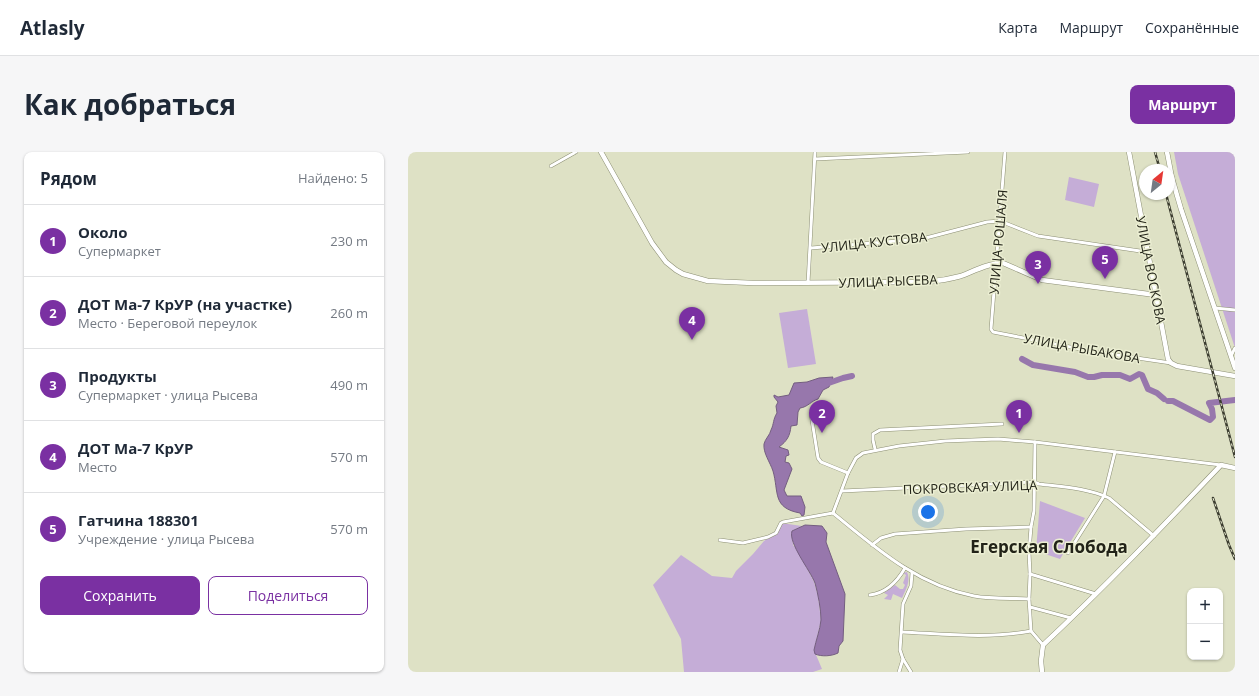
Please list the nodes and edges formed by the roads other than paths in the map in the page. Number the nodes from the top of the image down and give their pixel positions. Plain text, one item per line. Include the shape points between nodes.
1 (576, 152) edge
2 (601, 152) edge
3 (815, 152) edge
4 (952, 152) edge
5 (968, 152) edge
6 (1005, 152) edge
7 (1129, 152) edge
8 (1167, 152) edge
9 (815, 159) junction
10 (551, 166) dead end
11 (1000, 221) junction
12 (810, 248) junction
13 (1147, 252) junction
14 (996, 263) junction
15 (808, 283) junction
16 (1156, 295) junction
17 (1215, 308) junction
18 (1235, 310) edge
19 (993, 332) joint
20 (1235, 348) edge
21 (1231, 356) junction
22 (1168, 361) junction
23 (1235, 368) edge
24 (1235, 376) edge
25 (811, 414) dead end
26 (1002, 424) dead end
27 (1035, 442) junction
28 (875, 450) junction
29 (1115, 452) junction
30 (1222, 465) junction
31 (1235, 468) edge
32 (848, 473) junction
33 (1034, 482) junction
34 (842, 491) junction
35 (1104, 496) junction
36 (833, 513) junction
37 (1031, 527) junction
38 (1154, 536) junction
39 (720, 540) dead end
40 (872, 545) junction
41 (1068, 553) dead end
42 (905, 568) junction
43 (912, 573) junction
44 (1030, 574) junction
45 (1096, 594) junction
46 (870, 595) dead end
47 (1029, 599) junction
48 (1030, 607) junction
49 (1071, 618) junction
50 (1031, 631) junction
51 (902, 632) junction
52 (1043, 645) junction
53 (903, 659) junction
54 (899, 672) edge
55 (911, 672) edge
56 (1042, 672) edge

1 - 10 street
2 - 15 main road, УЛИЦА РЫСЕВА via 652,243 671,266 680,272 708,281
3 - 9 street
4 - 5 street
4 - 9 street
6 - 11 street, УЛИЦА РОШАЛЯ
7 - 13 main road, УЛИЦА ВОСКОВА
8 - 17 main road via 1181,209
9 - 12 street
11 - 12 street, УЛИЦА КУСТОВА via 987,222 922,240
11 - 13 street, УЛИЦА КУСТОВА via 1038,236
11 - 14 street, УЛИЦА РОШАЛЯ
12 - 15 street
13 - 16 main road, УЛИЦА ВОСКОВА
14 - 15 main road, УЛИЦА РЫСЕВА via 939,281
14 - 16 main road via 1003,263 1042,280
14 - 19 street, УЛИЦА РОШАЛЯ via 991,329
16 - 22 main road, УЛИЦА ВОСКОВА
17 - 18 street
17 - 21 main road
19 - 22 street, УЛИЦА РЫБАКОВА via 1096,352
20 - 21 street
21 - 23 main road
22 - 24 main road via 1182,367
25 - 32 street via 818,458 821,462
26 - 28 street via 880,430 874,434
27 - 28 street via 998,439 946,441
27 - 29 street
27 - 33 street
28 - 32 street via 856,458
29 - 30 street
29 - 35 street
30 - 31 main road
30 - 38 main road
32 - 34 street
33 - 34 street, ПОКРОВСКАЯ УЛИЦА
33 - 35 street, ПОКРОВСКАЯ УЛИЦА
33 - 37 street
34 - 36 street
35 - 38 street, ПОКРОВСКАЯ УЛИЦА
35 - 41 street
36 - 39 street via 783,522 776,533 761,539 743,543
36 - 40 street
37 - 40 street via 895,534 881,538
37 - 44 street
38 - 45 main road
40 - 42 street
42 - 43 street
42 - 46 street via 895,583 886,590
43 - 47 street via 957,592 976,596
43 - 51 street via 911,586 903,604
44 - 45 street
44 - 47 street
45 - 49 main road
47 - 48 street
48 - 49 street
48 - 50 street
49 - 52 main road
50 - 51 street via 988,636
50 - 52 street
51 - 53 street via 900,650
52 - 56 main road
53 - 54 street
53 - 55 street

